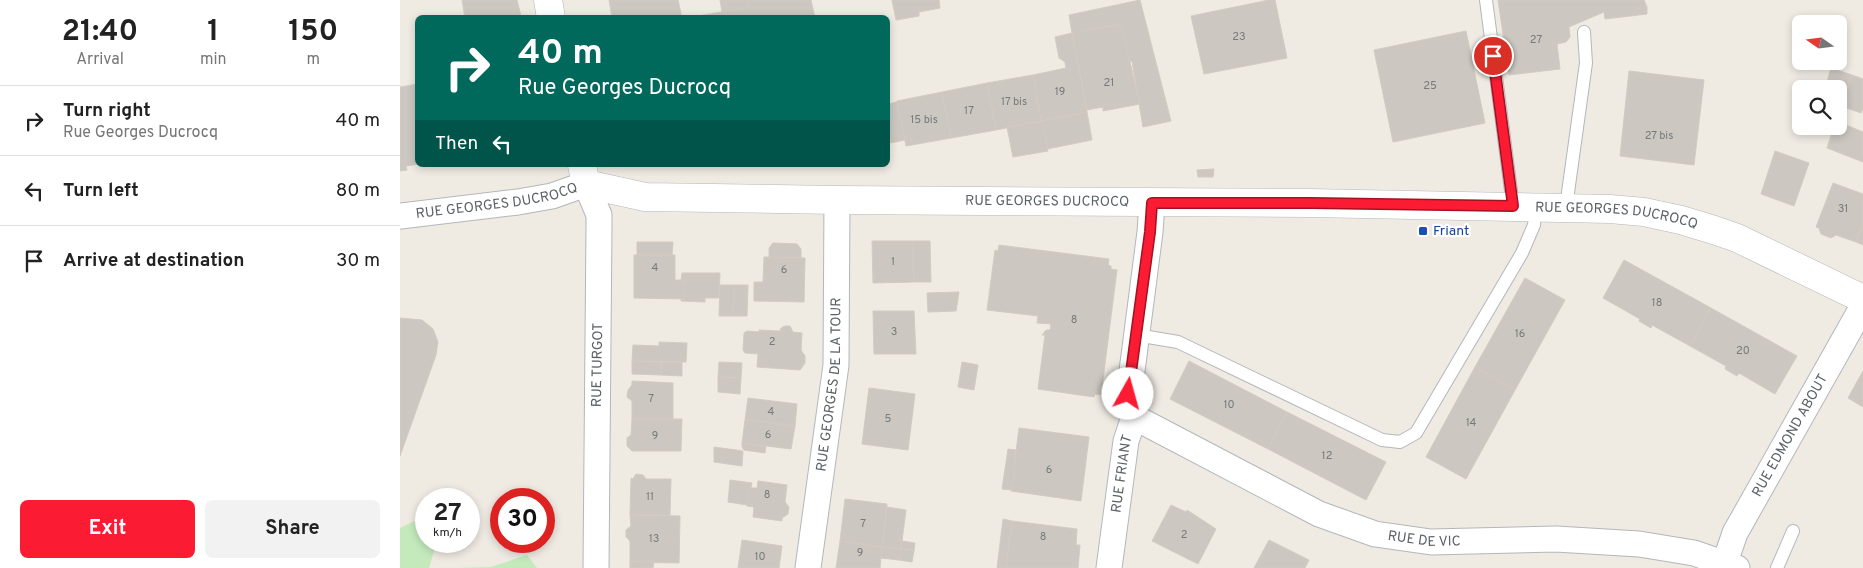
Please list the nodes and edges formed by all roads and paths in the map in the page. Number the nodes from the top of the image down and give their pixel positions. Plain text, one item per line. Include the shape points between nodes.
1 (548, 0) edge
2 (1486, 0) edge
3 (550, 15) edge
4 (1584, 32) dead end
5 (584, 174) edge
6 (837, 200) junction
7 (1152, 203) junction
8 (1524, 207) junction
9 (1566, 207) junction
10 (400, 216) edge
11 (1863, 299) edge
12 (1863, 306) edge
13 (1136, 335) junction
14 (1134, 417) junction
15 (1793, 531) dead end
16 (1728, 566) edge
17 (596, 568) edge
18 (808, 568) edge
19 (1109, 568) edge
20 (1776, 568) edge

1 - 3 street
2 - 8 lane
4 - 9 lane via 1586,63
5 - 6 street, RUE GEORGES DUCROCQ via 645,197
5 - 10 street, RUE GEORGES DUCROCQ via 552,196
5 - 17 street, RUE TURGOT via 600,225
6 - 7 street, RUE GEORGES DUCROCQ
6 - 18 street, RUE GEORGES DE LA TOUR via 836,365
7 - 8 street, RUE GEORGES DUCROCQ
7 - 13 street, RUE FRIANT
8 - 9 street, RUE GEORGES DUCROCQ
8 - 13 lane via 1534,225 1522,253 1416,433 1400,442 1382,440 1178,342
9 - 11 street, RUE GEORGES DUCROCQ via 1644,212 1714,230
12 - 16 street, RUE EDMOND ABOUT via 1735,533
13 - 14 street, RUE FRIANT via 1128,394
14 - 16 street, RUE DE VIC via 1319,514 1375,534 1431,542 1556,539 1639,544 1694,553
14 - 19 street, RUE FRIANT via 1126,440
15 - 20 lane

